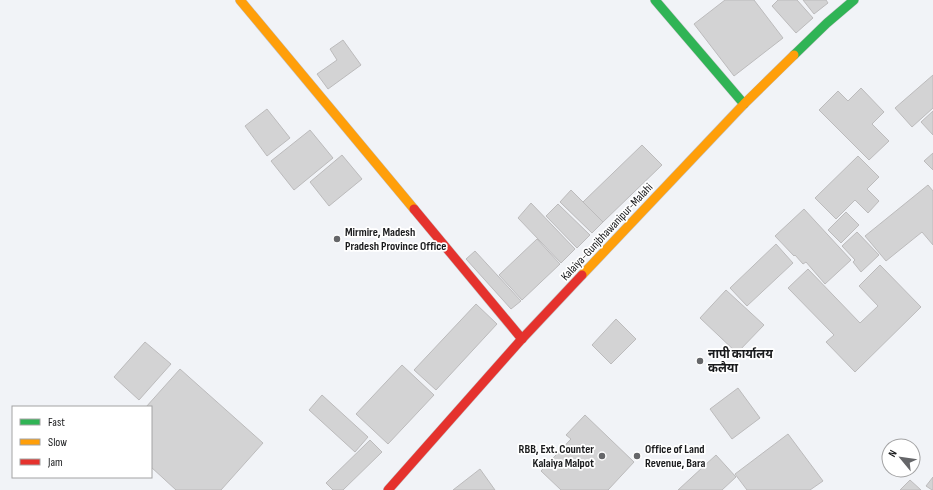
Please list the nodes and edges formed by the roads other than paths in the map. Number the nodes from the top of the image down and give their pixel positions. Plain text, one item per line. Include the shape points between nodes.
1 (240, 0) edge
2 (655, 0) edge
3 (854, 0) edge
4 (744, 104) junction
5 (522, 339) junction
6 (388, 490) edge

1 - 5 street
2 - 4 street
3 - 4 street, Kalaiya-Gunjbhawanipur-Malahi
4 - 5 street, Kalaiya-Gunjbhawanipur-Malahi
5 - 6 street, Kalaiya-Gunjbhawanipur-Malahi

